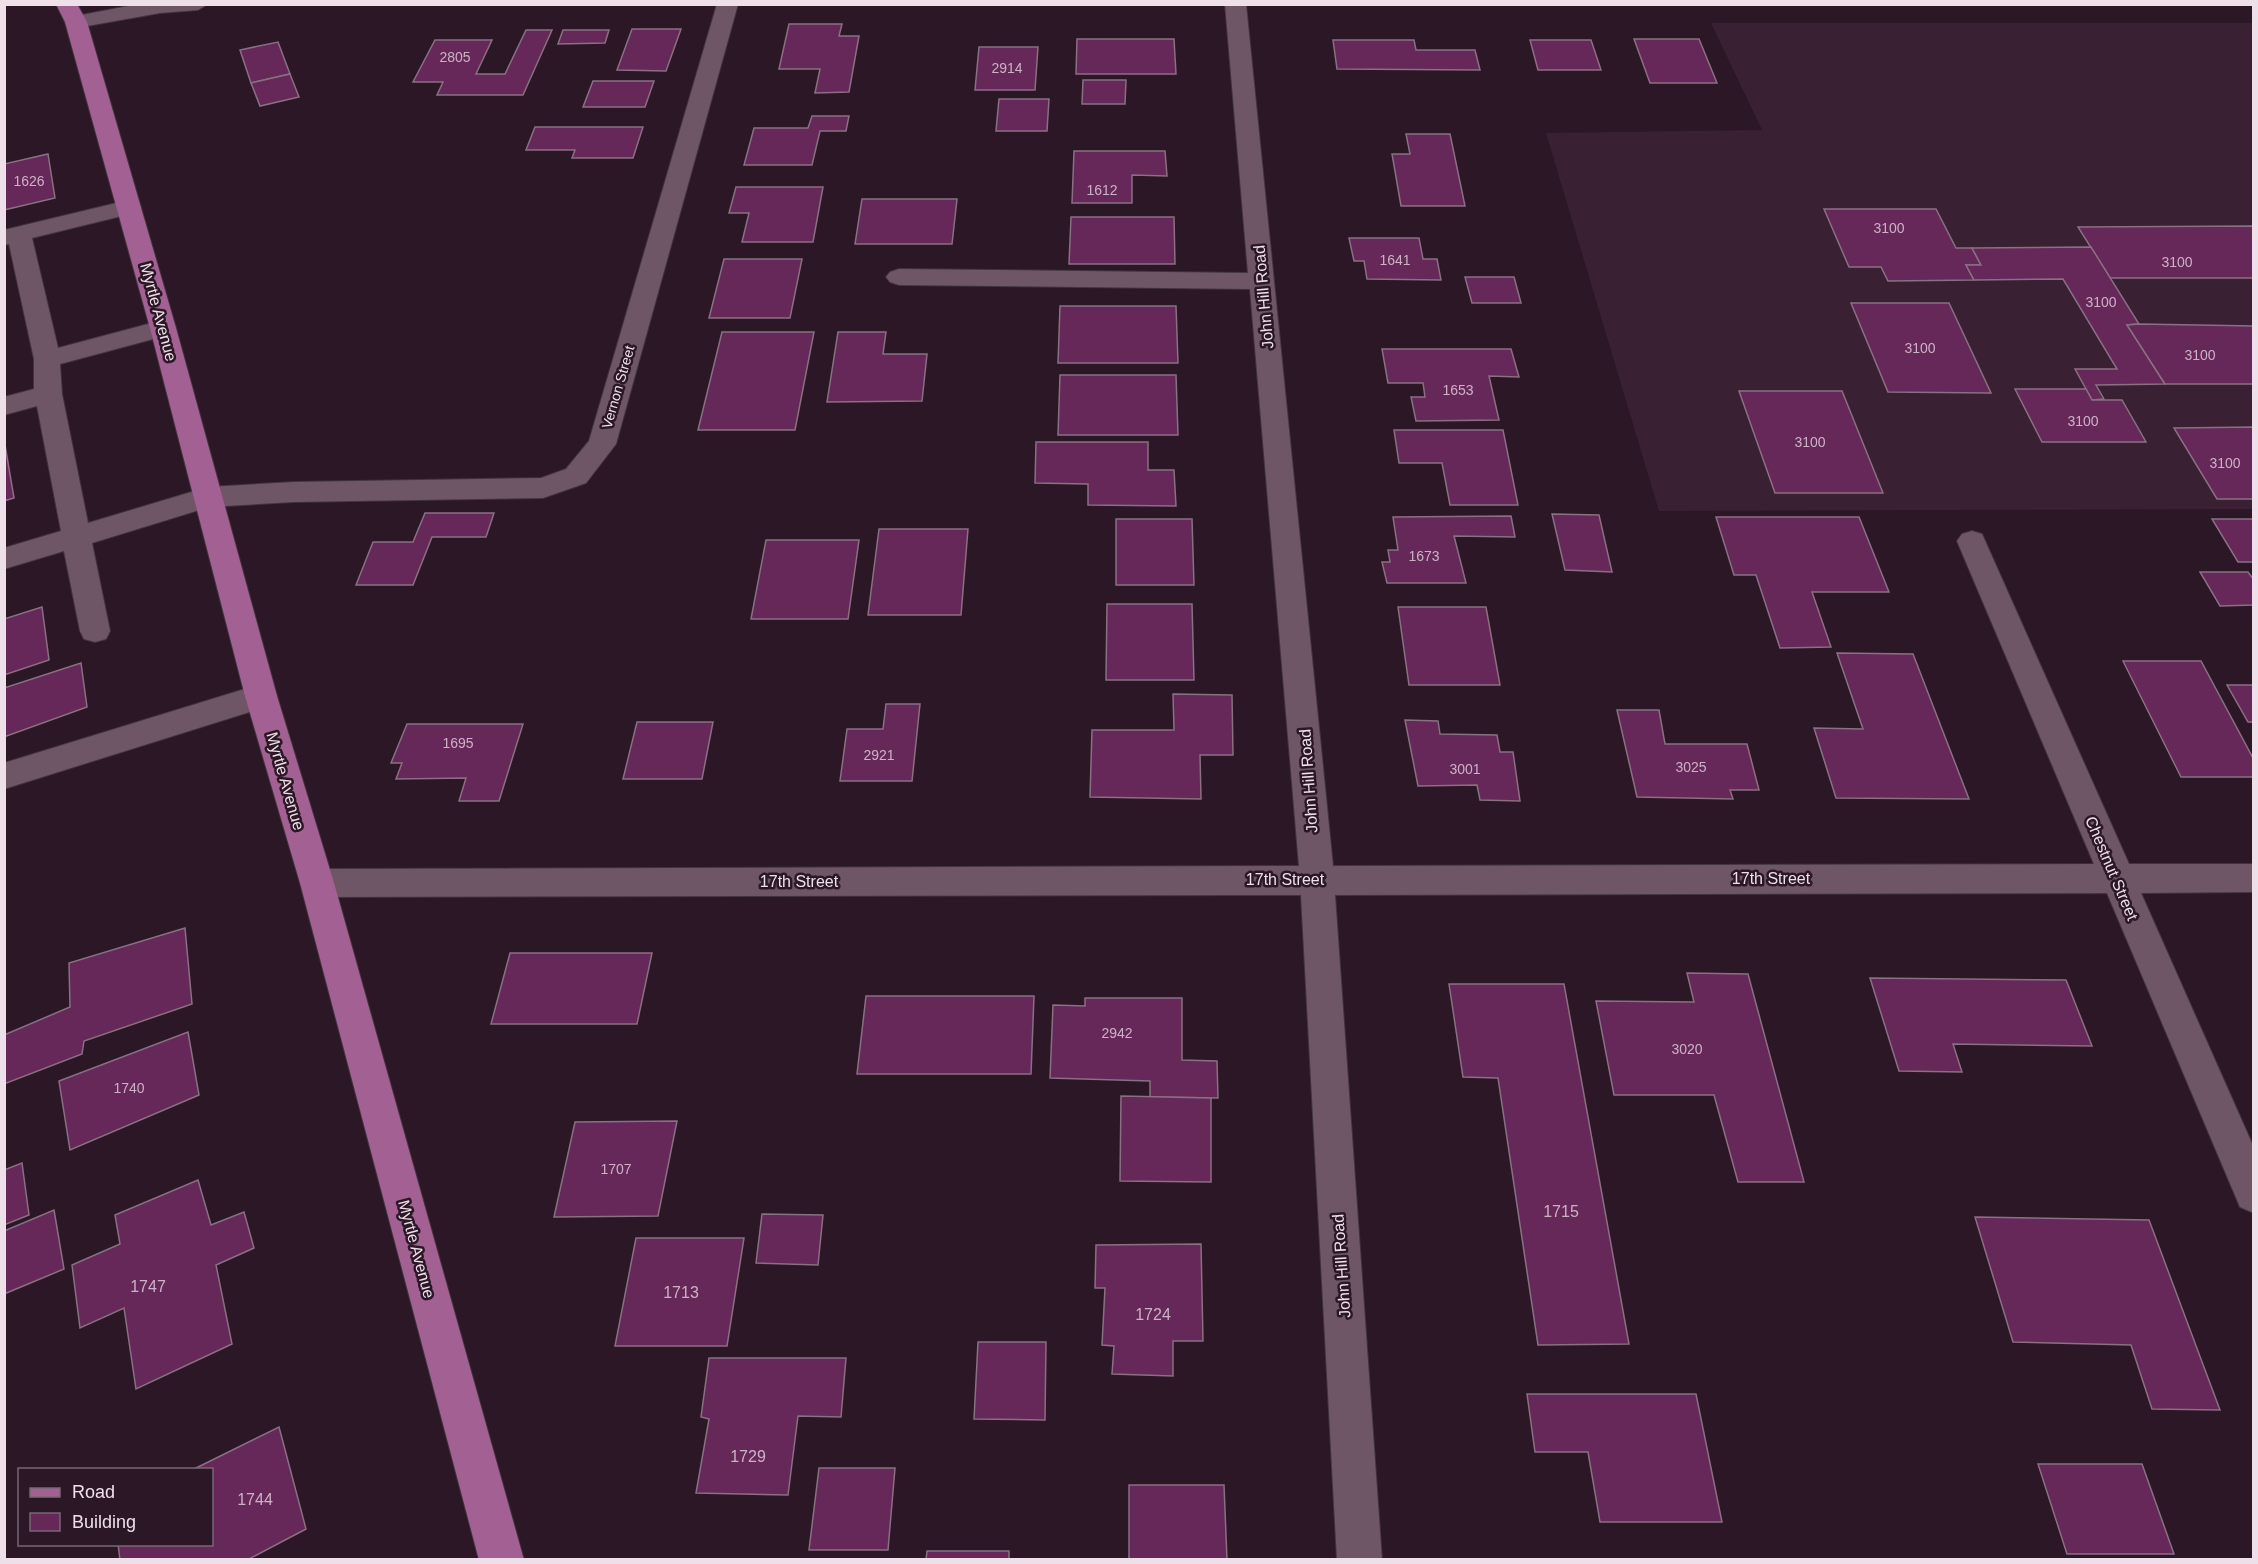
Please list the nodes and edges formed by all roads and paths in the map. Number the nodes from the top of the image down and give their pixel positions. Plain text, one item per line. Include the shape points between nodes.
1 (198, 4) edge
2 (728, 4) edge
3 (1235, 4) edge
4 (71, 13) edge
5 (129, 207) junction
6 (12, 236) edge
7 (899, 277) dead end
8 (30, 278) junction
9 (1261, 281) junction
10 (4, 285) edge
11 (163, 328) junction
12 (48, 359) junction
13 (48, 394) junction
14 (4, 406) edge
15 (208, 497) junction
16 (76, 538) junction
17 (1972, 541) dead end
18 (4, 559) edge
19 (95, 631) dead end
20 (261, 696) junction
21 (4, 776) edge
22 (2116, 878) junction
23 (2253, 878) edge
24 (1314, 879) junction
25 (317, 883) junction
26 (2253, 1194) edge
27 (502, 1560) edge
28 (1360, 1560) edge

1 - 4 street
2 - 15 street, Vernon Street via 602,444 576,476 543,488
3 - 9 street, John Hill Road
4 - 5 main road, Myrtle Avenue
5 - 6 street
5 - 11 main road, Myrtle Avenue
6 - 8 street
7 - 9 street
8 - 10 street
8 - 12 street
9 - 24 street, John Hill Road via 1312,802
11 - 12 street
11 - 15 main road, Myrtle Avenue
12 - 13 street
13 - 14 street
13 - 16 street
15 - 16 street, Vernon Street
15 - 20 main road, Myrtle Avenue
16 - 18 street, Vernon Street
16 - 19 street
17 - 22 street, Chestnut Street
20 - 21 street
20 - 25 main road, Myrtle Avenue
22 - 23 street, 17th Street
22 - 24 street, 17th Street
22 - 26 street, Chestnut Street
24 - 25 street, 17th Street
24 - 28 street, John Hill Road
25 - 27 main road, Myrtle Avenue

